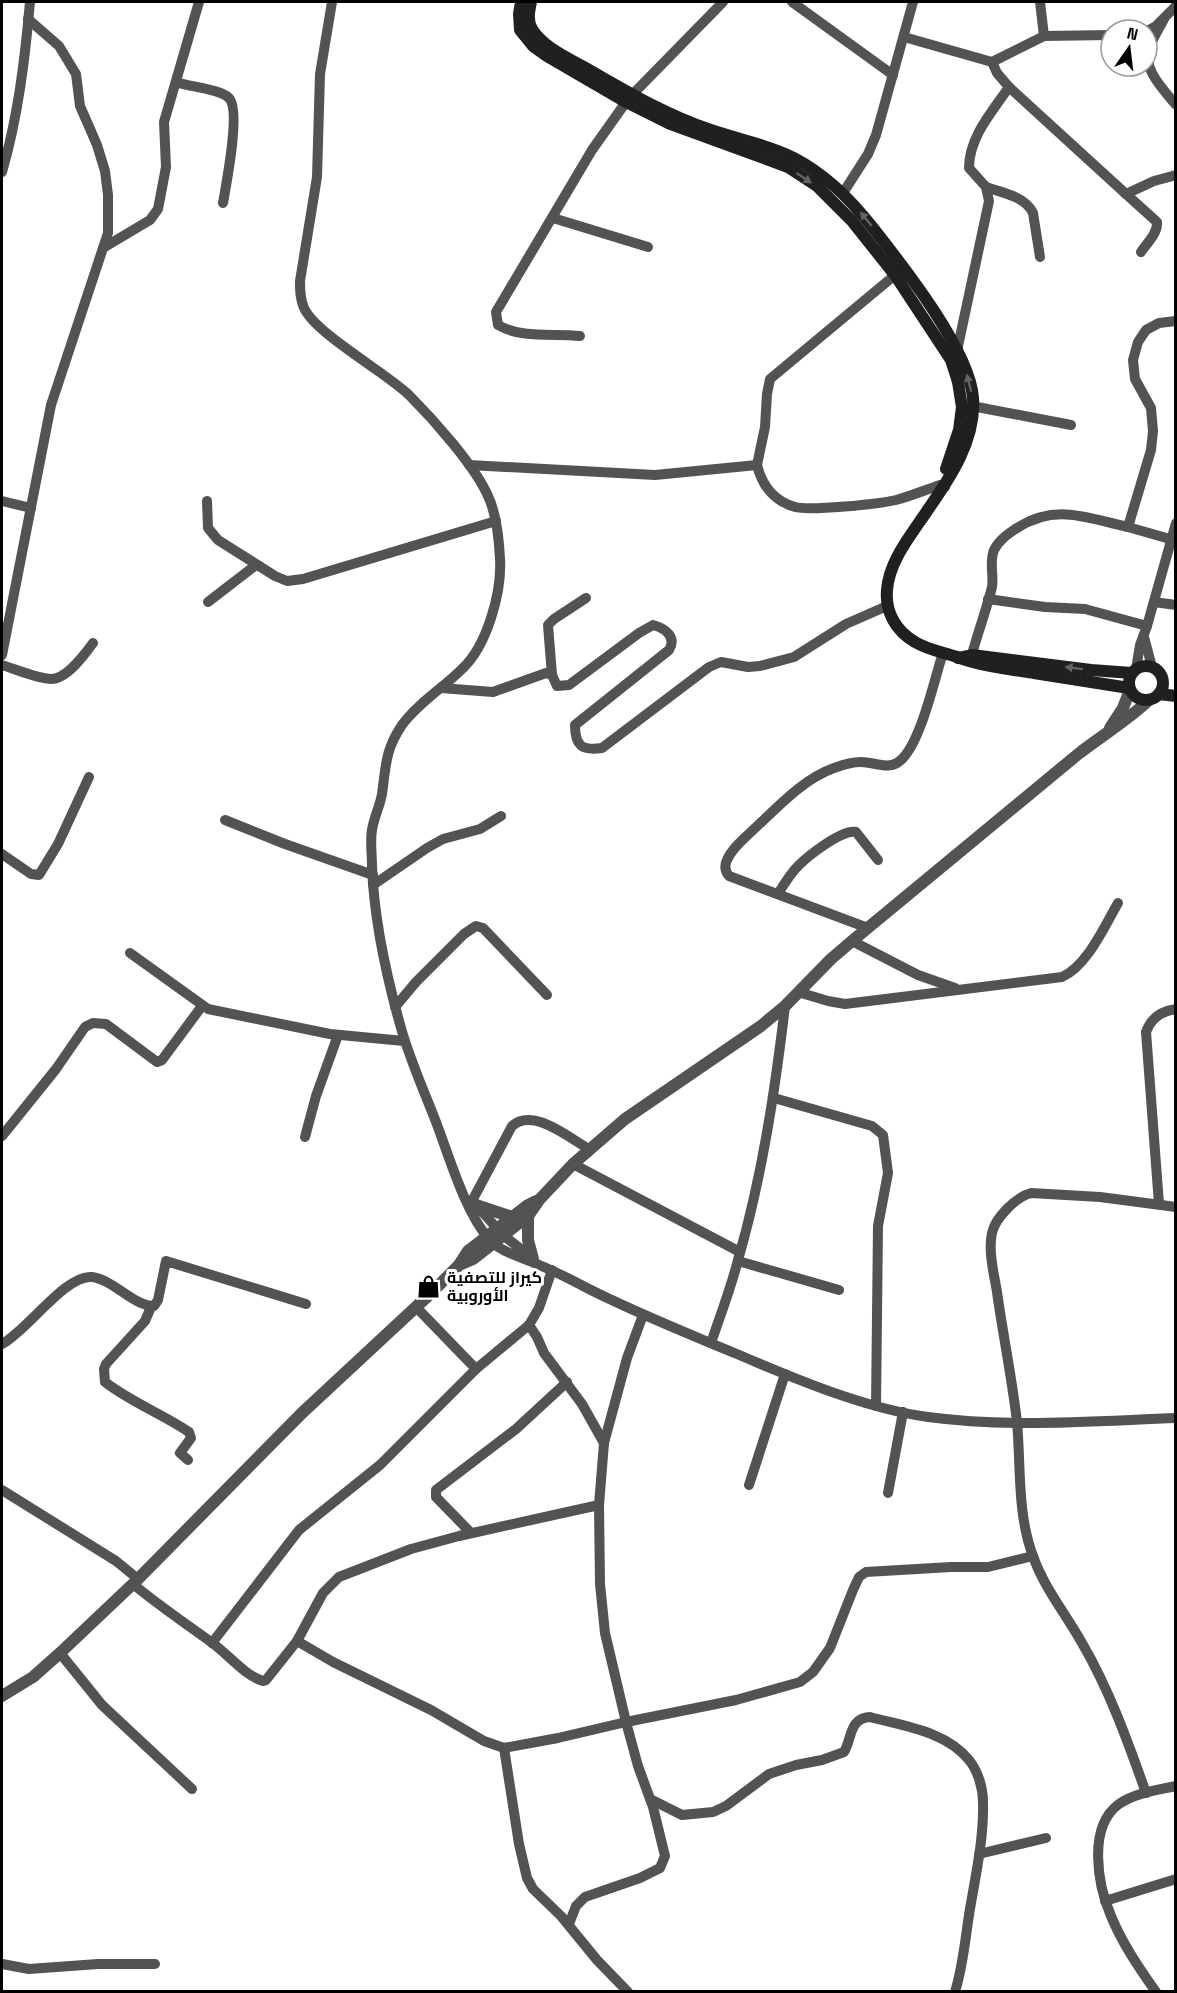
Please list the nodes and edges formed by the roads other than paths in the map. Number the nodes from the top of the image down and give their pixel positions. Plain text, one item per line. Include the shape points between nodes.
1 (30, 2) edge
2 (199, 2) edge
3 (332, 2) edge
4 (521, 2) edge
5 (531, 2) edge
6 (723, 2) edge
7 (792, 2) edge
8 (913, 2) edge
9 (1040, 2) edge
10 (1176, 6) edge
11 (28, 19) junction
12 (1164, 19) junction
13 (1159, 23) edge
14 (1099, 35) edge
15 (1044, 36) junction
16 (904, 37) junction
17 (992, 62) junction
18 (893, 75) junction
19 (176, 82) junction
20 (1009, 87) junction
21 (629, 99) junction
22 (1176, 105) edge
23 (6, 139) edge
24 (783, 159) junction
25 (2, 172) edge
26 (1176, 175) edge
27 (986, 187) junction
28 (843, 193) junction
29 (1126, 194) junction
30 (223, 203) dead end
31 (553, 218) junction
32 (648, 247) dead end
33 (103, 249) junction
34 (1141, 252) dead end
35 (1040, 257) dead end
36 (895, 275) junction
37 (1176, 321) edge
38 (580, 336) dead end
39 (957, 351) junction
40 (972, 406) junction
41 (1071, 425) dead end
42 (469, 465) junction
43 (757, 465) junction
44 (941, 489) junction
45 (2, 501) edge
46 (207, 501) dead end
47 (31, 508) junction
48 (496, 521) junction
49 (1176, 523) edge
50 (1128, 527) junction
51 (1170, 539) junction
52 (256, 565) junction
53 (586, 598) dead end
54 (988, 599) junction
55 (208, 602) dead end
56 (1154, 602) junction
57 (1176, 605) edge
58 (887, 606) junction
59 (1146, 631) junction
60 (93, 643) dead end
61 (943, 653) junction
62 (2, 655) edge
63 (967, 659) junction
64 (2, 664) edge
65 (1156, 670) junction
66 (1134, 671) junction
67 (552, 675) junction
68 (1176, 676) edge
69 (441, 688) junction
70 (1130, 689) junction
71 (1176, 696) edge
72 (1154, 697) junction
73 (1107, 731) junction
74 (89, 777) dead end
75 (501, 816) dead end
76 (225, 820) dead end
77 (2, 854) edge
78 (878, 860) dead end
79 (373, 880) junction
80 (778, 894) junction
81 (1118, 903) dead end
82 (868, 928) junction
83 (852, 941) junction
84 (130, 953) dead end
85 (959, 990) junction
86 (798, 992) junction
87 (547, 995) dead end
88 (202, 1006) junction
89 (785, 1006) junction
90 (395, 1007) junction
91 (1176, 1009) edge
92 (338, 1035) junction
93 (404, 1041) junction
94 (774, 1098) junction
95 (2, 1136) edge
96 (305, 1137) dead end
97 (589, 1149) junction
98 (573, 1164) junction
99 (471, 1200) junction
100 (539, 1200) junction
101 (1159, 1204) junction
102 (1176, 1207) edge
103 (528, 1216) junction
104 (512, 1217) junction
105 (500, 1232) junction
106 (489, 1240) junction
107 (739, 1257) junction
108 (536, 1261) junction
109 (552, 1270) junction
110 (839, 1290) dead end
111 (306, 1304) dead end
112 (151, 1307) junction
113 (416, 1307) junction
114 (643, 1315) junction
115 (529, 1325) junction
116 (711, 1343) junction
117 (2, 1344) edge
118 (476, 1370) junction
119 (785, 1374) junction
120 (567, 1382) junction
121 (876, 1406) junction
122 (903, 1412) junction
123 (1176, 1418) edge
124 (1017, 1423) junction
125 (604, 1443) junction
126 (188, 1460) dead end
127 (749, 1485) dead end
128 (2, 1490) edge
129 (888, 1493) dead end
130 (598, 1505) junction
131 (471, 1533) junction
132 (1033, 1557) junction
133 (135, 1581) junction
134 (297, 1641) junction
135 (212, 1643) junction
136 (60, 1653) junction
137 (2, 1696) edge
138 (626, 1722) junction
139 (504, 1748) junction
140 (1176, 1786) edge
141 (192, 1789) dead end
142 (1146, 1793) junction
143 (650, 1799) junction
144 (1046, 1838) dead end
145 (979, 1854) junction
146 (1176, 1879) edge
147 (1105, 1901) junction
148 (569, 1924) junction
149 (2, 1964) edge
150 (155, 1964) dead end
151 (628, 1992) edge
152 (956, 1992) edge
153 (1155, 1992) edge

1 - 11 street
2 - 19 street
3 - 42 street via 320,74 317,177 300,281 305,310 324,330 409,395
4 - 21 main road via 520,30 532,46
5 - 21 main road via 532,29 542,40
6 - 21 street
7 - 18 street
8 - 16 street
9 - 15 street
10 - 12 street
11 - 23 street via 18,98
11 - 33 street via 59,46 76,74 80,106 105,171 108,232
12 - 13 street
12 - 22 street via 1148,58 1160,85
14 - 15 street
15 - 17 street
16 - 17 street
16 - 18 street
17 - 20 street
18 - 28 street via 868,154
19 - 30 street via 224,95 233,104
19 - 33 street via 164,122 166,167 158,209 150,220
20 - 27 street via 970,150 969,168
20 - 29 street
21 - 24 main road via 674,125
21 - 31 street via 592,150
23 - 25 street
24 - 28 main road via 806,165
24 -> 36 main road via 852,221
26 - 29 street
27 - 35 street via 1030,206
27 - 39 street via 989,201
39 -> 28 main road via 900,263
29 - 34 street via 1158,225
31 - 32 street
31 - 38 street via 496,318 498,325 514,332
33 - 47 street via 51,405
36 - 43 street via 770,379
36 - 44 main road via 951,360 958,382 962,406 959,430
37 - 50 street via 1146,330 1133,360 1135,379 1151,408 1153,431
40 -> 39 main road via 969,378
40 - 41 street
40 - 44 main road via 963,450
42 - 43 street via 655,475
42 - 48 street via 489,498
43 - 44 street via 769,491 785,503 799,507 895,501
44 - 58 main road via 895,561 888,579
45 - 47 street
46 - 52 street via 209,532
47 - 62 street
48 - 52 street via 295,581 287,581
48 - 69 street via 500,562 491,617 468,663
49 - 51 street
50 - 51 street
50 - 54 street via 1058,513 1026,522 995,548
51 - 56 street
52 - 55 street
53 - 67 street via 548,626
54 - 59 street via 1085,609
54 - 63 street
56 - 57 street
56 - 59 street
58 - 61 main road via 913,642
58 - 67 street via 846,624 794,657 760,666 721,662 709,667 602,748 582,747 576,740 575,725 669,650 670,634 660,627 647,628 569,685 557,686
59 - 65 street
59 - 66 street
60 - 64 street via 75,665 56,678
61 - 63 main road
61 - 80 street via 920,727 900,760 886,766 848,764 824,772 789,797 728,858 725,872 729,876
66 -> 63 main road
63 - 70 main road
65 - 66 main road via 1145,666
65 - 68 main road
65 - 72 main road via 1163,682
66 - 70 main road via 1129,679
67 - 69 street via 540,674 493,692
69 - 79 street via 404,722 387,754 372,830
70 - 72 main road via 1138,698
70 - 73 street
71 - 72 main road
72 - 73 street
73 - 82 street
74 - 77 street via 39,875 31,874
75 - 79 street via 480,829 444,839
76 - 79 street
78 - 80 street via 856,832 848,832 807,857
79 - 90 street via 381,946
80 - 82 street
81 - 85 street via 1072,972 1052,979
82 - 83 street
83 - 85 street via 918,975
83 - 86 street
84 - 88 street
85 - 86 street via 845,1004
86 - 89 street
87 - 90 street via 483,928 476,926 464,933
88 - 92 street
88 - 95 street via 157,1062 106,1024 85,1027
89 - 94 street
89 - 97 street via 737,1044 625,1119
90 - 93 street
91 - 101 street via 1161,1012 1146,1032
92 - 93 street
92 - 96 street
93 - 99 street
94 - 107 street
94 - 121 street via 851,1119 882,1132 888,1173 878,1226
97 - 98 street
97 - 99 street via 540,1121 517,1121
98 - 100 street
98 - 107 street
99 - 104 street
99 - 105 street
99 - 106 street
100 - 103 street
100 - 104 street
101 - 102 street
101 - 124 street via 1031,1193 1022,1195 995,1224 991,1235 994,1273
103 - 105 street
103 - 108 street via 528,1240
104 - 105 street
105 - 106 street
105 - 108 street
106 - 108 street
106 - 113 street
107 - 110 street
107 - 116 street
108 - 109 street
109 - 114 street
109 - 115 street
111 - 112 street via 169,1261 165,1262 156,1305
112 - 117 street via 102,1280 85,1277 67,1287 18,1334
112 - 126 street via 145,1321 106,1364 105,1382 189,1432 190,1438 180,1453
113 - 118 street
113 - 133 street via 302,1413
114 - 116 street
114 - 125 street via 623,1370
115 - 118 street
115 - 120 street via 544,1353
116 - 119 street
118 - 135 street via 380,1465 299,1530
119 - 121 street
119 - 127 street
120 - 125 street
120 - 131 street via 516,1429 436,1490 436,1497
121 - 122 street
122 - 124 street
122 - 129 street
123 - 124 street
124 - 132 street via 1024,1519
125 - 130 street
128 - 133 street via 116,1561
130 - 131 street
130 - 138 street via 605,1633
131 - 134 street via 411,1549 339,1577 323,1593
132 - 138 street via 988,1567 866,1572 859,1577 830,1648 813,1672 800,1682 736,1700
132 - 142 street via 1088,1654
133 - 135 street via 166,1611
133 - 136 street
134 - 135 street via 263,1681
134 - 139 street
136 - 137 street via 33,1677
136 - 141 street via 102,1705
138 - 139 street
138 - 143 street
139 - 148 street via 527,1878
140 - 142 street
142 - 147 street via 1117,1805 1104,1825 1097,1850
143 - 145 street via 682,1815 713,1812 769,1774 839,1755 846,1748 853,1725 870,1717 937,1737 968,1759 978,1778 983,1802
143 - 148 street via 665,1856 660,1868 585,1897 576,1906
144 - 145 street
145 - 152 street
146 - 147 street
147 - 153 street via 1117,1931
148 - 151 street
149 - 150 street via 29,1969

